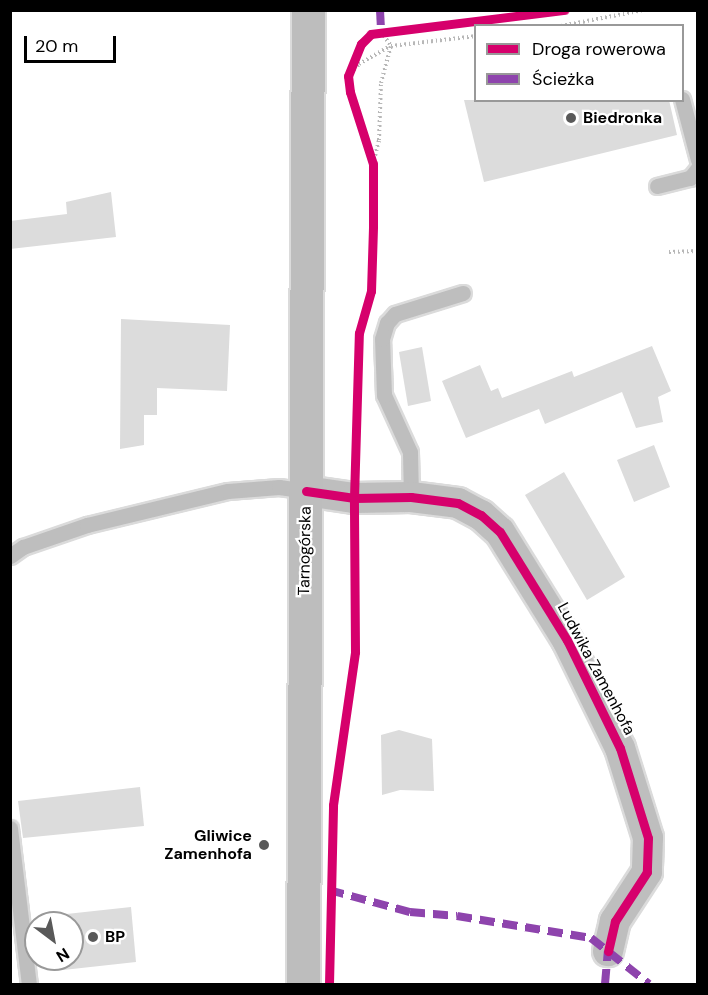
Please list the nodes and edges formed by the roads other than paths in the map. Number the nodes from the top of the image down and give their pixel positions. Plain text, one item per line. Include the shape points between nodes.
1 (308, 10) edge
2 (683, 102) edge
3 (698, 160) edge
4 (698, 168) edge
5 (657, 186) dead end
6 (463, 293) dead end
7 (306, 491) junction
8 (411, 497) junction
9 (10, 556) edge
10 (10, 828) edge
11 (608, 951) dead end
12 (29, 984) edge
13 (303, 984) edge

1 - 7 main road, Tarnogórska
2 - 3 lane
4 - 5 lane via 690,178
6 - 8 lane via 396,314 387,323 382,339 384,395 410,453
7 - 8 street, Ludwika Zamenhofa via 354,498
7 - 9 lane via 279,487 228,491 87,525 22,546
7 - 13 main road, Tarnogórska
8 - 11 street, Ludwika Zamenhofa via 458,503 481,514 500,532 567,640 621,748 648,838 647,872 615,921
10 - 12 lane

